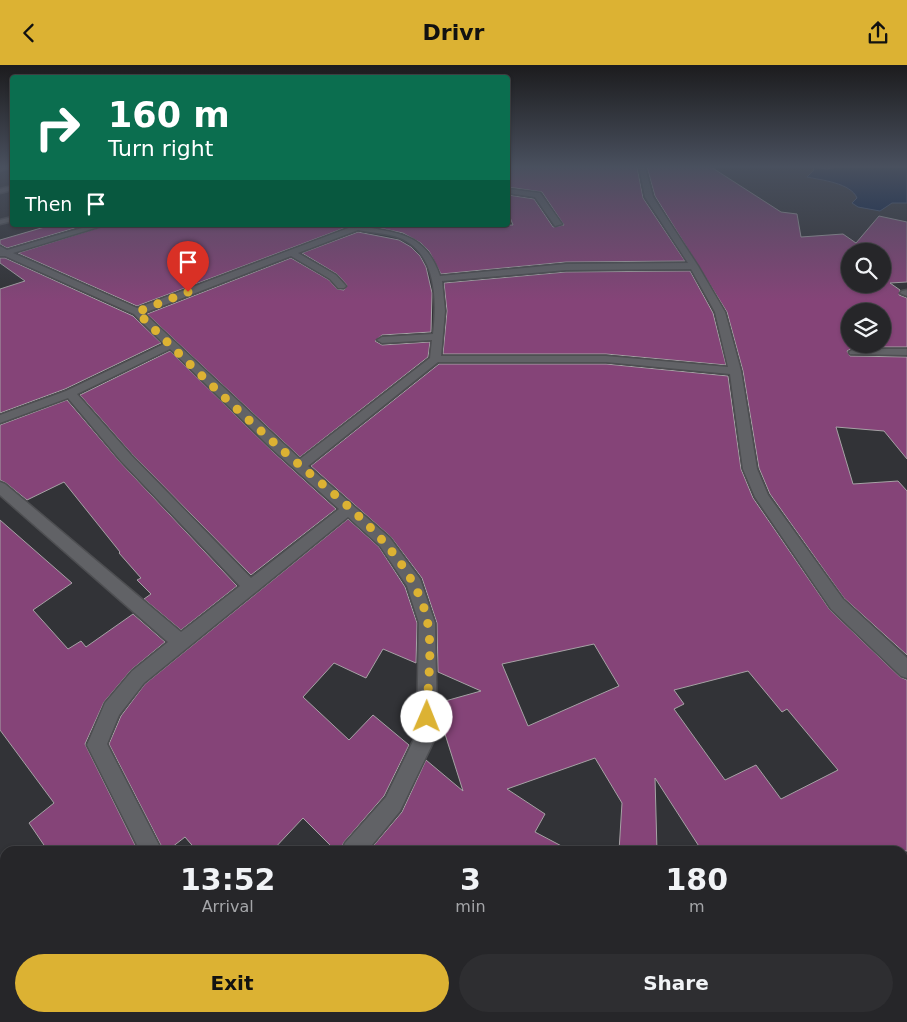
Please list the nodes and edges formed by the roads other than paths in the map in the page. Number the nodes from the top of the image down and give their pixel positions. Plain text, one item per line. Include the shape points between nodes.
1 (549, 212) edge
2 (659, 212) edge
3 (558, 225) dead end
4 (94, 227) edge
5 (356, 227) edge
6 (364, 227) edge
7 (2, 252) edge
8 (290, 252) junction
9 (694, 266) junction
10 (436, 279) junction
11 (341, 286) dead end
12 (137, 312) junction
13 (438, 337) junction
14 (382, 340) dead end
15 (170, 345) junction
16 (891, 352) edge
17 (907, 352) edge
18 (435, 359) junction
19 (735, 371) junction
20 (70, 393) junction
21 (0, 419) edge
22 (300, 466) junction
23 (0, 487) edge
24 (348, 509) junction
25 (251, 587) junction
26 (180, 642) junction
27 (907, 670) edge
28 (148, 846) edge
29 (357, 846) edge

1 - 3 street
2 - 9 street
4 - 7 street
5 - 8 street
6 - 10 street via 411,240 426,254
7 - 12 street
8 - 11 street via 333,277
8 - 12 street
9 - 10 street via 566,267
9 - 19 street via 720,312
10 - 13 street via 441,301
12 - 15 street
13 - 14 street
13 - 18 street
15 - 20 street
15 - 22 street
16 - 17 street
18 - 19 street via 606,359
18 - 22 street
19 - 27 street via 750,469 762,497 837,604
20 - 21 street
20 - 25 street via 126,458
22 - 24 street
23 - 26 street
24 - 25 street
24 - 29 street via 385,542 414,584 427,619 429,647 427,734 393,804
25 - 26 street
26 - 28 street via 138,677 112,709 97,745

